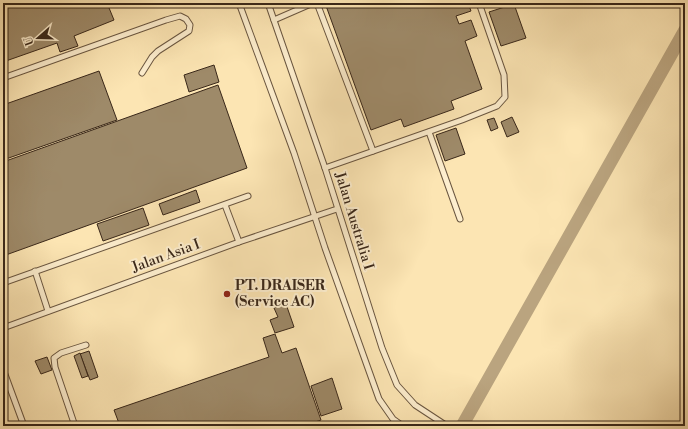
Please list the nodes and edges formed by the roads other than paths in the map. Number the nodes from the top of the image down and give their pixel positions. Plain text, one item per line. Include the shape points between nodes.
1 (239, 3) edge
2 (268, 3) edge
3 (314, 3) edge
4 (318, 3) edge
5 (479, 3) edge
6 (274, 20) junction
7 (142, 73) dead end
8 (3, 78) edge
9 (429, 132) junction
10 (373, 151) junction
11 (325, 168) junction
12 (248, 196) dead end
13 (225, 205) junction
14 (337, 209) junction
15 (314, 216) junction
16 (460, 218) dead end
17 (240, 242) junction
18 (36, 271) junction
19 (3, 283) edge
20 (48, 311) junction
21 (3, 328) edge
22 (86, 346) dead end
23 (3, 369) edge
24 (24, 426) edge
25 (75, 426) edge
26 (404, 426) edge
27 (447, 426) edge

1 - 15 lane via 294,153
2 - 6 lane, Jalan Australia I
3 - 6 lane
4 - 10 lane
5 - 9 lane via 504,75 505,97 496,106
6 - 11 lane, Jalan Australia I
7 - 8 lane via 158,51 189,31 190,25 186,19 180,16 166,20
9 - 10 lane
9 - 16 lane
10 - 11 lane
11 - 14 lane, Jalan Australia I
12 - 13 lane
13 - 17 lane
13 - 18 lane
14 - 15 lane, Jalan Asia I
14 - 27 lane, Jalan Australia I via 382,348 397,385 415,405
15 - 17 lane, Jalan Asia I
15 - 26 lane via 379,399 393,419
17 - 20 lane, Jalan Asia I
18 - 19 lane
18 - 20 lane
20 - 21 lane, Jalan Asia I
22 - 25 lane via 61,352 54,358
23 - 24 lane

